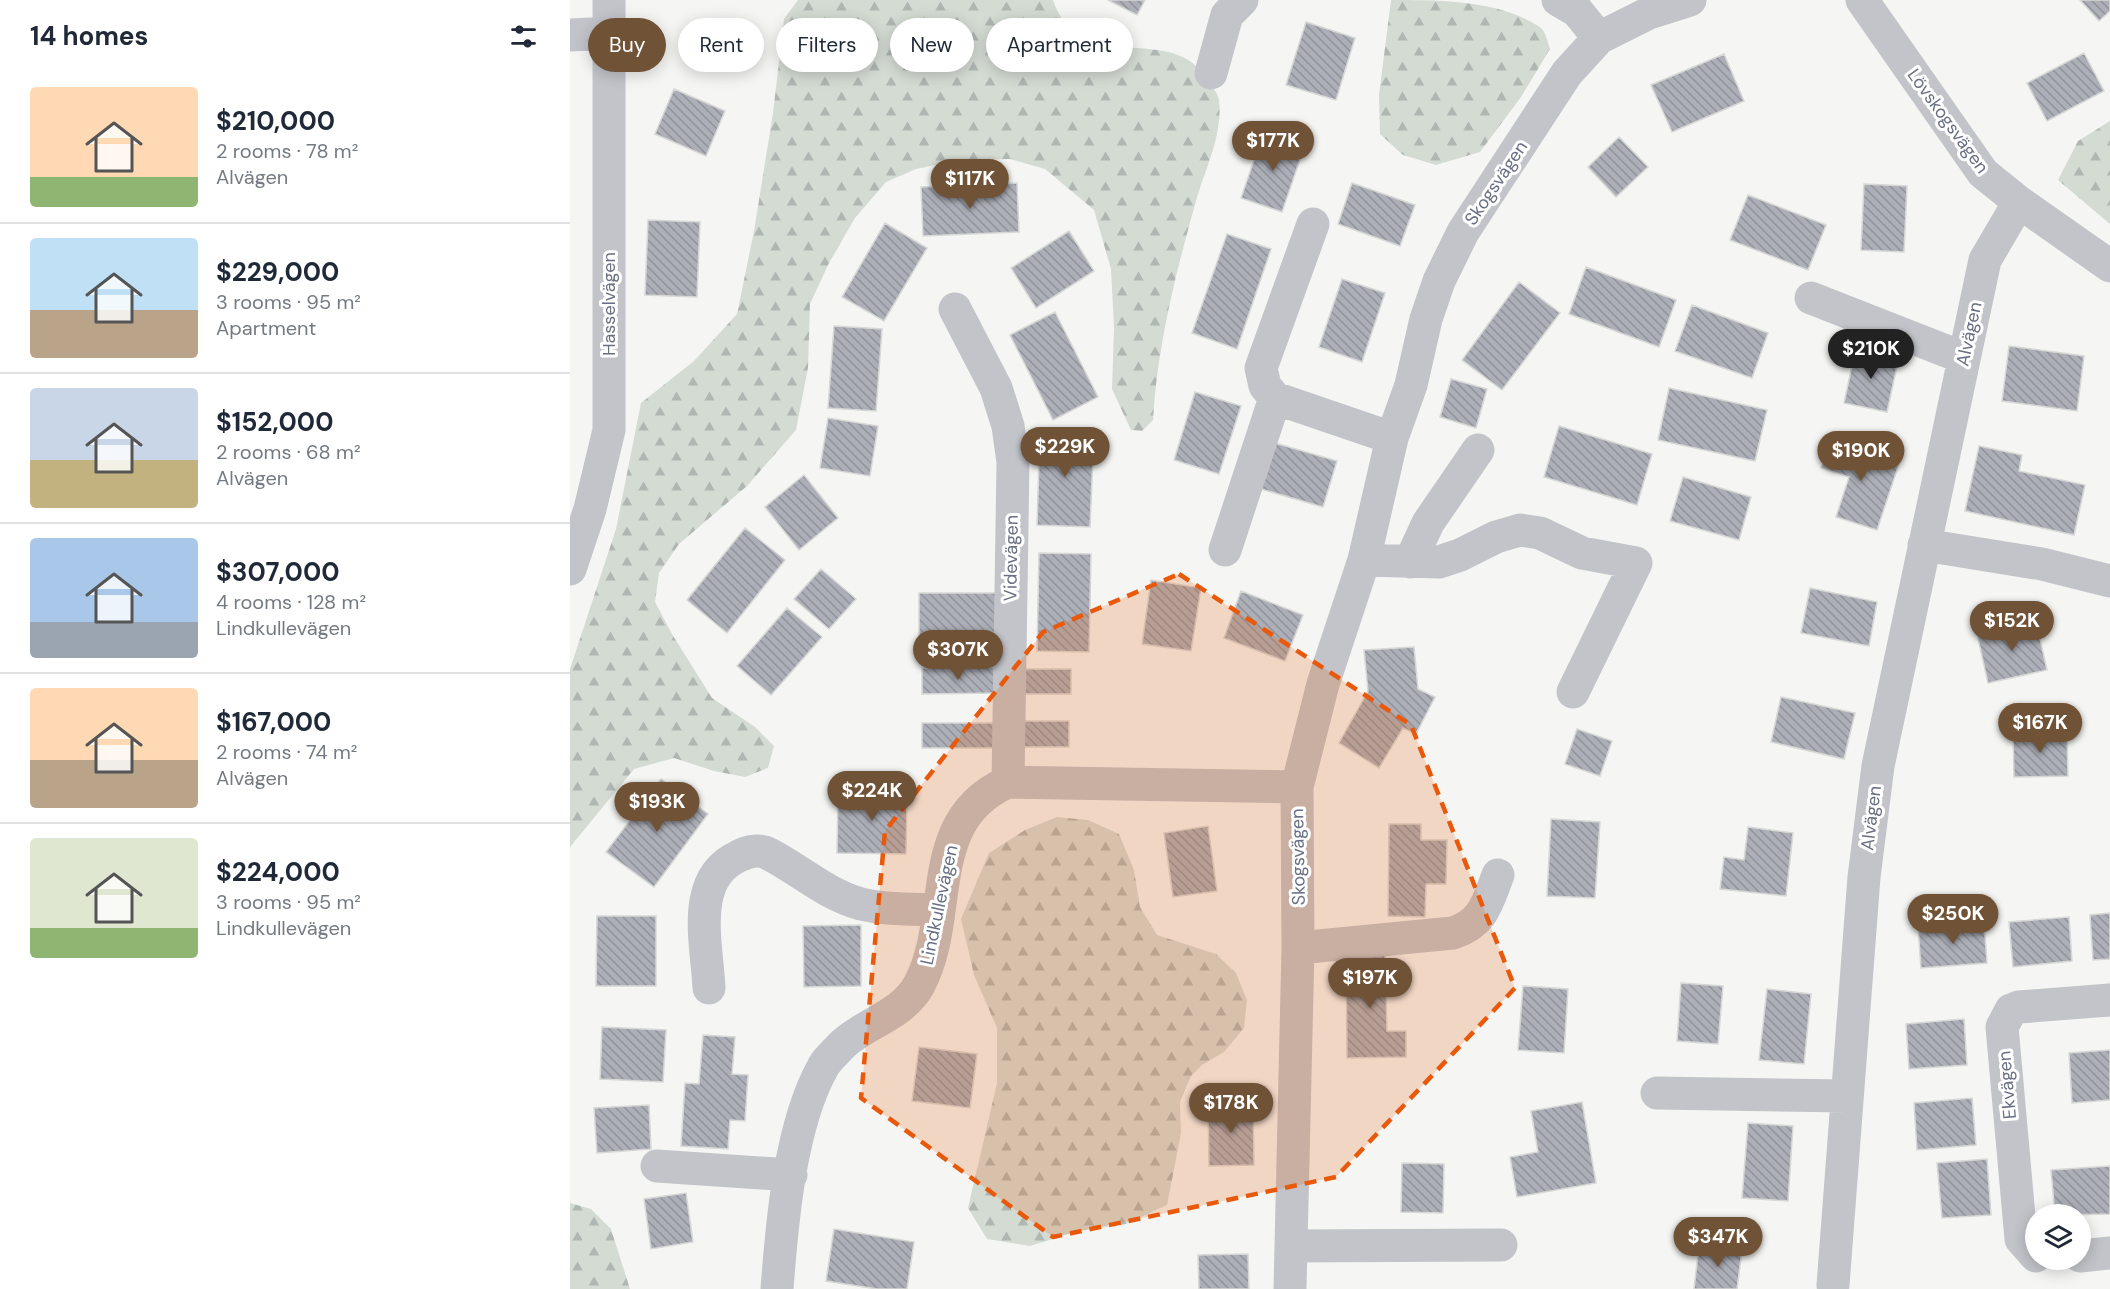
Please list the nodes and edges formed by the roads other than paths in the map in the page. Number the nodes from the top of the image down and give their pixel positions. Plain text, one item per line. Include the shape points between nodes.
1 (609, 0) edge
2 (1242, 0) edge
3 (1558, 0) edge
4 (1690, 0) edge
5 (1862, 0) edge
6 (608, 18) edge
7 (588, 34) edge
8 (570, 35) edge
9 (1599, 38) junction
10 (608, 72) edge
11 (1211, 73) dead end
12 (2019, 202) junction
13 (1313, 224) dead end
14 (2110, 266) edge
15 (1811, 298) dead end
16 (955, 309) dead end
17 (1964, 358) junction
18 (1275, 398) junction
19 (1392, 438) junction
20 (1478, 450) dead end
21 (1924, 545) junction
22 (1225, 550) dead end
23 (1364, 560) junction
24 (1410, 562) junction
25 (570, 569) edge
26 (2110, 581) edge
27 (1573, 692) dead end
28 (1008, 782) junction
29 (1297, 787) junction
30 (1498, 874) dead end
31 (939, 910) junction
32 (1299, 948) junction
33 (709, 988) dead end
34 (2110, 1000) edge
35 (1657, 1093) dead end
36 (1847, 1096) junction
37 (657, 1166) dead end
38 (791, 1175) junction
39 (2025, 1244) edge
40 (1501, 1245) dead end
41 (1291, 1246) junction
42 (2110, 1253) edge
43 (2091, 1255) edge
44 (1833, 1285) dead end
45 (777, 1289) edge
46 (1290, 1289) edge

1 - 6 street, Hasselvägen
2 - 11 street via 1227,15
3 - 9 street via 1577,11
4 - 9 street, Skogsvägen via 1649,13
5 - 12 street, Lövskogsvägen via 1983,173
7 - 8 street
9 - 19 street, Skogsvägen via 1567,73 1463,232 1439,281 1411,385
10 - 25 street, Hasselvägen via 609,430 590,509
12 - 14 street, Lövskogsvägen
12 - 17 street, Alvägen via 1985,260
13 - 18 street via 1262,368 1265,386
15 - 17 street
16 - 28 street, Videvägen via 996,388 1008,426 1013,462
17 - 21 street, Alvägen
18 - 19 street
18 - 22 street
19 - 23 street, Skogsvägen
20 - 24 street via 1428,523
21 - 26 street via 2042,564
21 - 36 street, Alvägen via 1878,765 1864,877
23 - 24 street
23 - 29 street, Skogsvägen via 1323,684
24 - 27 street via 1439,562 1520,530 1540,533 1582,553 1636,563
28 - 29 street, Lindkullevägen
28 - 31 street, Lindkullevägen via 970,806 956,831
29 - 32 street, Skogsvägen
30 - 32 street via 1483,913 1470,928
31 - 33 street via 861,904 831,892 767,852 741,854 720,869 705,899
31 - 38 street, Lindkullevägen via 930,960 918,987 903,1005 844,1044 823,1065
32 - 41 street, Skogsvägen
34 - 39 street, Ekvägen via 2019,1007 2005,1017 2002,1027 2021,1239
35 - 36 street
36 - 44 street, Alvägen
37 - 38 street
38 - 45 street, Lindkullevägen via 783,1210
40 - 41 street
41 - 46 street, Skogsvägen
42 - 43 street

